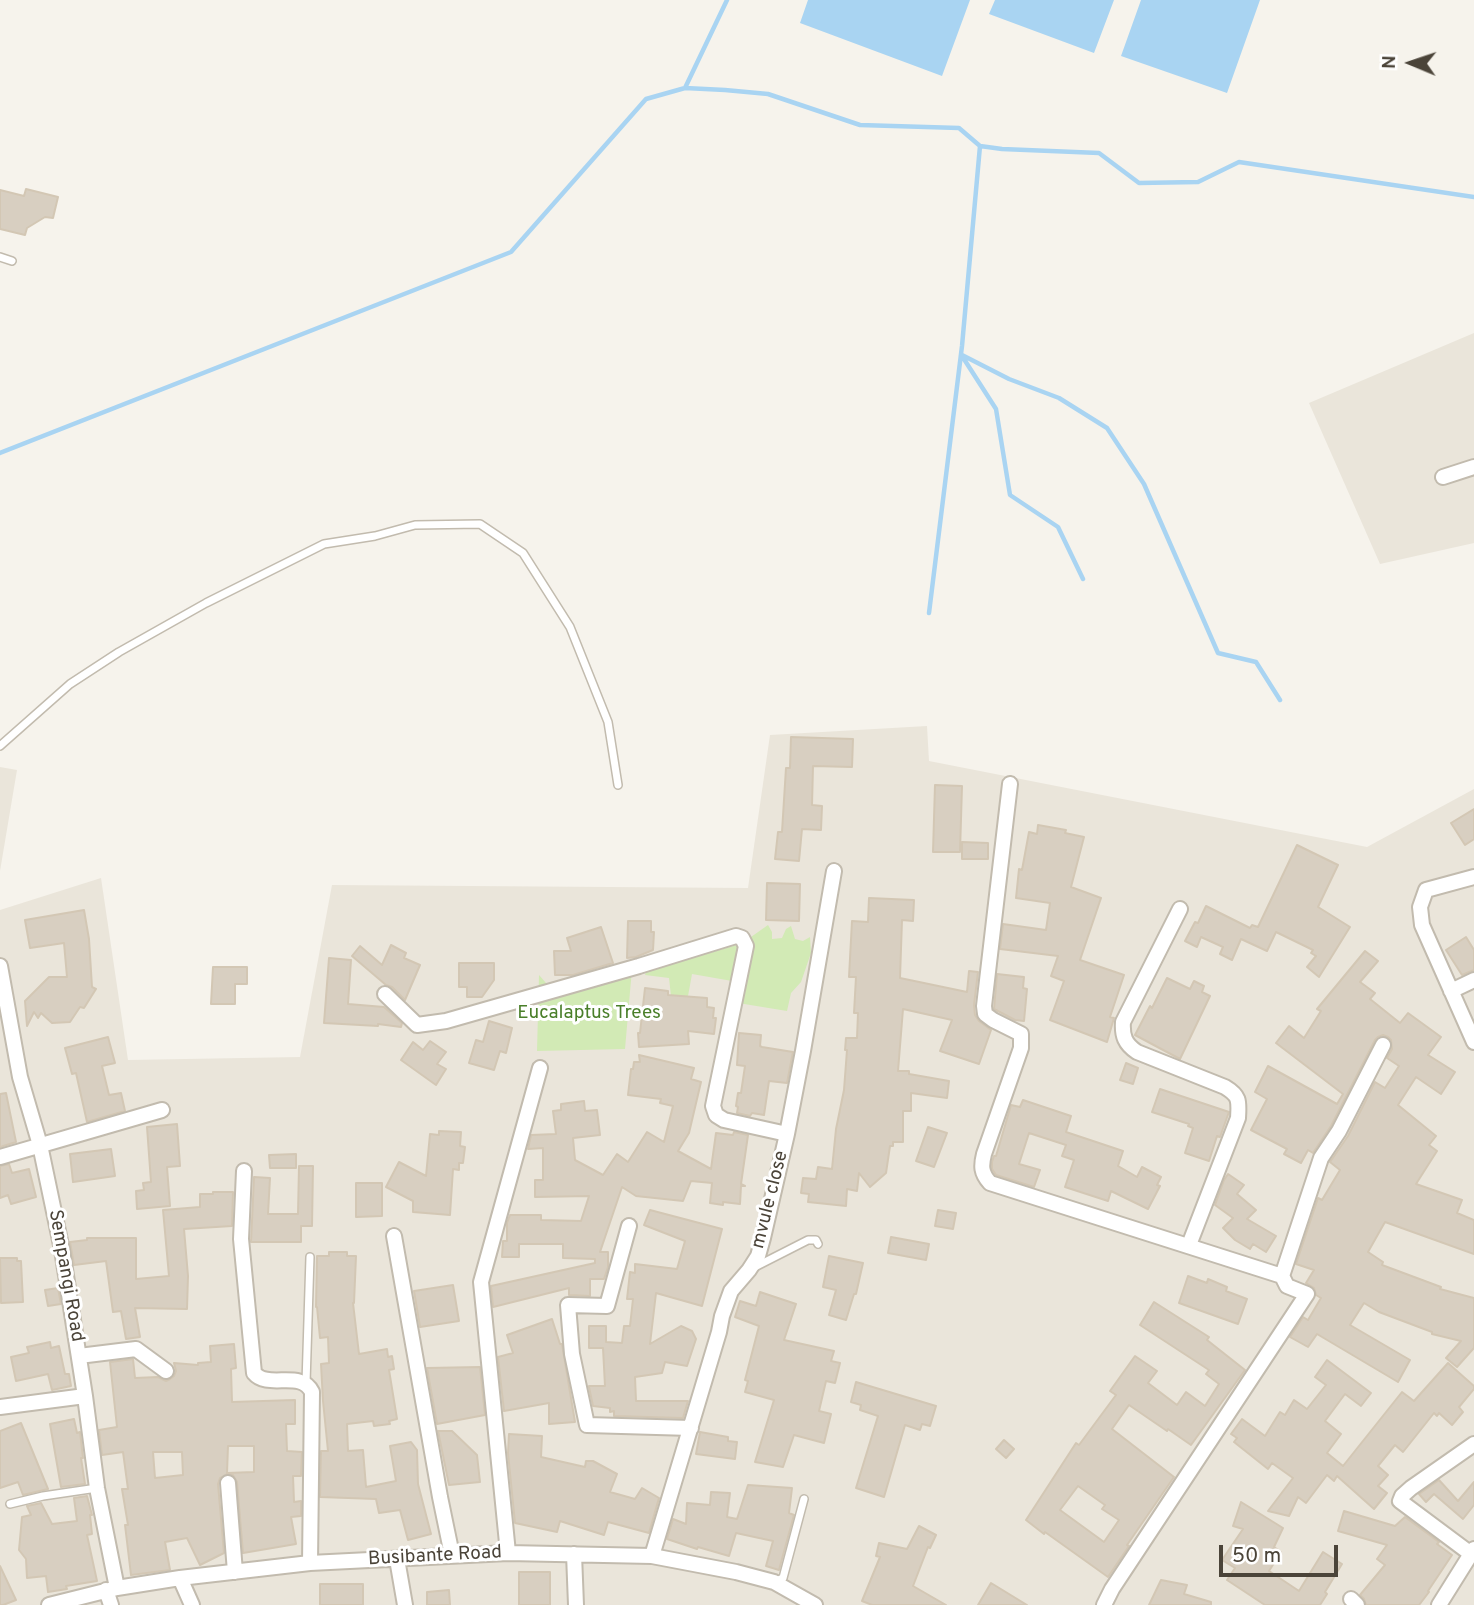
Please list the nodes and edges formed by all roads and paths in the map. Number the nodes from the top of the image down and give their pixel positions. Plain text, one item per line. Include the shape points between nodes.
1 (0, 257) edge
2 (12, 261) dead end
3 (1474, 467) edge
4 (1443, 477) dead end
5 (0, 746) edge
6 (1010, 784) dead end
7 (618, 785) dead end
8 (834, 871) dead end
9 (1474, 877) edge
10 (1180, 909) dead end
11 (0, 967) edge
12 (1474, 980) edge
13 (1451, 991) junction
14 (385, 993) dead end
15 (1474, 1042) edge
16 (1383, 1045) dead end
17 (540, 1068) dead end
18 (162, 1110) dead end
19 (787, 1134) junction
20 (40, 1145) junction
21 (0, 1157) edge
22 (244, 1171) dead end
23 (629, 1226) dead end
24 (394, 1236) dead end
25 (818, 1244) dead end
26 (1189, 1245) junction
27 (310, 1257) dead end
28 (749, 1270) junction
29 (1282, 1276) junction
30 (79, 1356) junction
31 (166, 1371) dead end
32 (306, 1384) junction
33 (85, 1396) junction
34 (0, 1407) edge
35 (691, 1428) junction
36 (1474, 1444) edge
37 (228, 1483) dead end
38 (97, 1488) junction
39 (804, 1499) dead end
40 (10, 1504) dead end
41 (508, 1553) junction
42 (1473, 1553) edge
43 (452, 1555) junction
44 (574, 1555) junction
45 (652, 1556) junction
46 (397, 1559) junction
47 (310, 1563) junction
48 (235, 1572) junction
49 (180, 1578) junction
50 (774, 1582) junction
51 (111, 1589) junction
52 (1442, 1604) edge
53 (50, 1605) edge
54 (111, 1605) edge
55 (192, 1605) edge
56 (405, 1605) edge
57 (576, 1605) edge
58 (815, 1605) edge
59 (1104, 1605) edge

1 - 2 lane
3 - 4 street
5 - 7 lane via 70,684 119,652 324,544 415,525 480,524 523,553 570,627 608,722
6 - 26 street via 984,1006 985,1014 1021,1034 1022,1039 984,1154 983,1174 989,1183
8 - 19 street, mvule close
9 - 13 street via 1426,890 1420,907 1422,925
10 - 26 street via 1122,1032 1128,1046 1137,1052 1225,1087 1238,1098 1238,1118
11 - 20 street, Sempangi Road via 20,1077
12 - 13 street
13 - 15 street
14 - 19 street via 417,1026 742,937 746,946 713,1106 716,1115 724,1119
16 - 29 street via 1321,1158
17 - 41 street via 481,1282
18 - 20 street
19 - 28 street, mvule close via 760,1250
20 - 21 street
20 - 30 street, Sempangi Road
22 - 32 street via 241,1239 254,1373 264,1380
23 - 35 street via 607,1306 568,1306 572,1354 587,1425
24 - 43 street
25 - 28 lane via 808,1240
26 - 29 street
27 - 32 lane
28 - 35 street, mvule close via 727,1299
29 - 59 street via 1287,1286 1307,1294
30 - 31 street via 136,1349
30 - 33 street, Sempangi Road
32 - 47 street via 312,1392
33 - 34 street
33 - 38 street, Sempangi Road
35 - 45 street, mvule close
36 - 42 street via 1411,1488 1400,1501
37 - 48 street
38 - 40 lane
38 - 51 street, Sempangi Road
39 - 50 lane via 783,1578
41 - 43 street, Busibante Road
41 - 44 street, Busibante Road
42 - 52 street
43 - 46 street, Busibante Road
44 - 45 street, Busibante Road
44 - 57 street
45 - 50 street, Busibante Road
46 - 47 street, Busibante Road
46 - 56 street
47 - 48 street, Busibante Road
48 - 49 street, Busibante Road
49 - 51 street, Busibante Road
49 - 55 street
50 - 58 street, Busibante Road
51 - 53 street, Busibante Road
51 - 54 street, Sempangi Road

